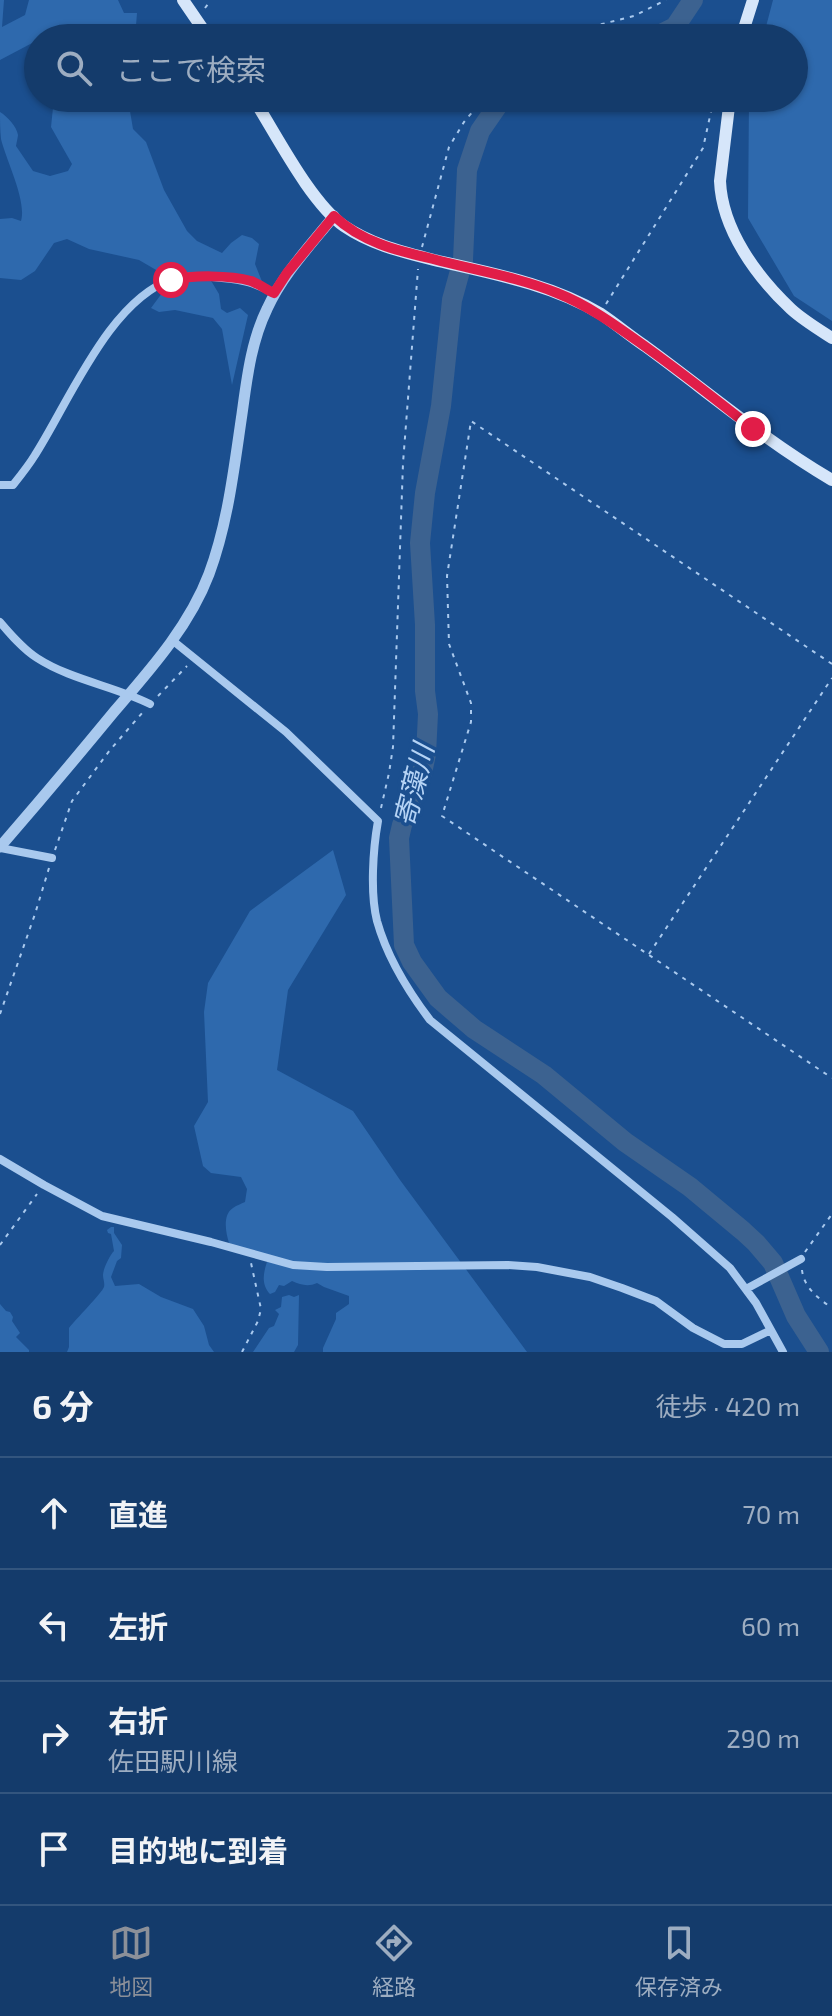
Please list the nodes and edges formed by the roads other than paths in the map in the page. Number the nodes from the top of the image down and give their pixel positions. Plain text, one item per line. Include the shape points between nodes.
1 (183, 0) edge
2 (753, 0) edge
3 (199, 24) edge
4 (745, 24) edge
5 (262, 112) edge
6 (728, 112) edge
7 (334, 216) junction
8 (274, 293) junction
9 (832, 338) edge
10 (832, 480) edge
11 (0, 485) edge
12 (0, 622) edge
13 (172, 640) junction
14 (129, 694) junction
15 (150, 704) road end
16 (0, 848) edge
17 (52, 858) road end
18 (0, 1159) edge
19 (801, 1259) road end
20 (746, 1289) junction
21 (771, 1330) junction
22 (783, 1352) edge

1 - 3 main road
2 - 4 main road
5 - 7 main road
6 - 9 main road via 720,181 728,220 767,284 793,311
7 - 8 street
7 - 10 main road via 393,250 513,279 600,314 753,429
8 - 11 street via 250,281 210,276 185,276 157,287 122,314 83,369 35,456 13,485
8 - 13 street via 248,368 218,547 195,606
12 - 14 street via 37,658
13 - 14 street
13 - 20 street via 286,732 378,821 377,920 393,961 430,1020 672,1217
14 - 15 street
14 - 16 street
16 - 17 street
18 - 21 street via 102,1216 293,1265 537,1267 590,1277 656,1301 724,1344 742,1344
19 - 20 street
20 - 21 street
21 - 22 street

